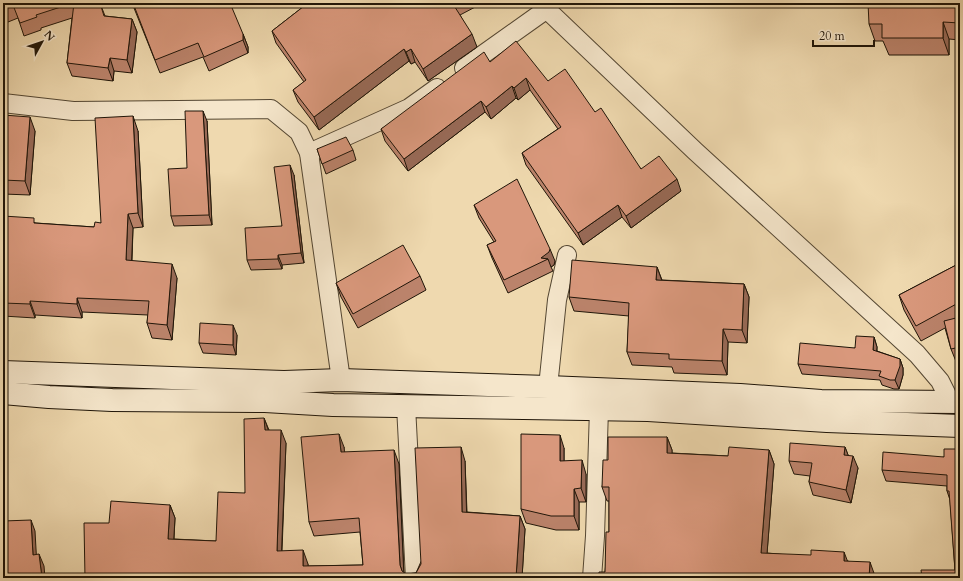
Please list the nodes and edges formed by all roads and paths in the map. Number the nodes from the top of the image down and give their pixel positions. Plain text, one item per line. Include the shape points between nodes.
1 (544, 6) edge
2 (3, 103) edge
3 (309, 153) junction
4 (567, 255) dead end
5 (3, 372) edge
6 (341, 380) junction
7 (548, 387) junction
8 (3, 393) edge
9 (955, 401) edge
10 (406, 406) junction
11 (598, 409) junction
12 (960, 426) edge
13 (415, 578) edge
14 (592, 578) edge

1 - 3 street via 409,108
1 - 9 street via 695,151 917,354
2 - 3 street via 72,111 271,109 299,132
3 - 6 street
4 - 7 street via 557,300
5 - 6 main road via 284,382
6 - 7 main road
7 - 9 main road via 732,395 821,402
8 - 10 main road via 112,400 265,401
10 - 11 main road
10 - 13 street
11 - 12 main road
11 - 14 street

